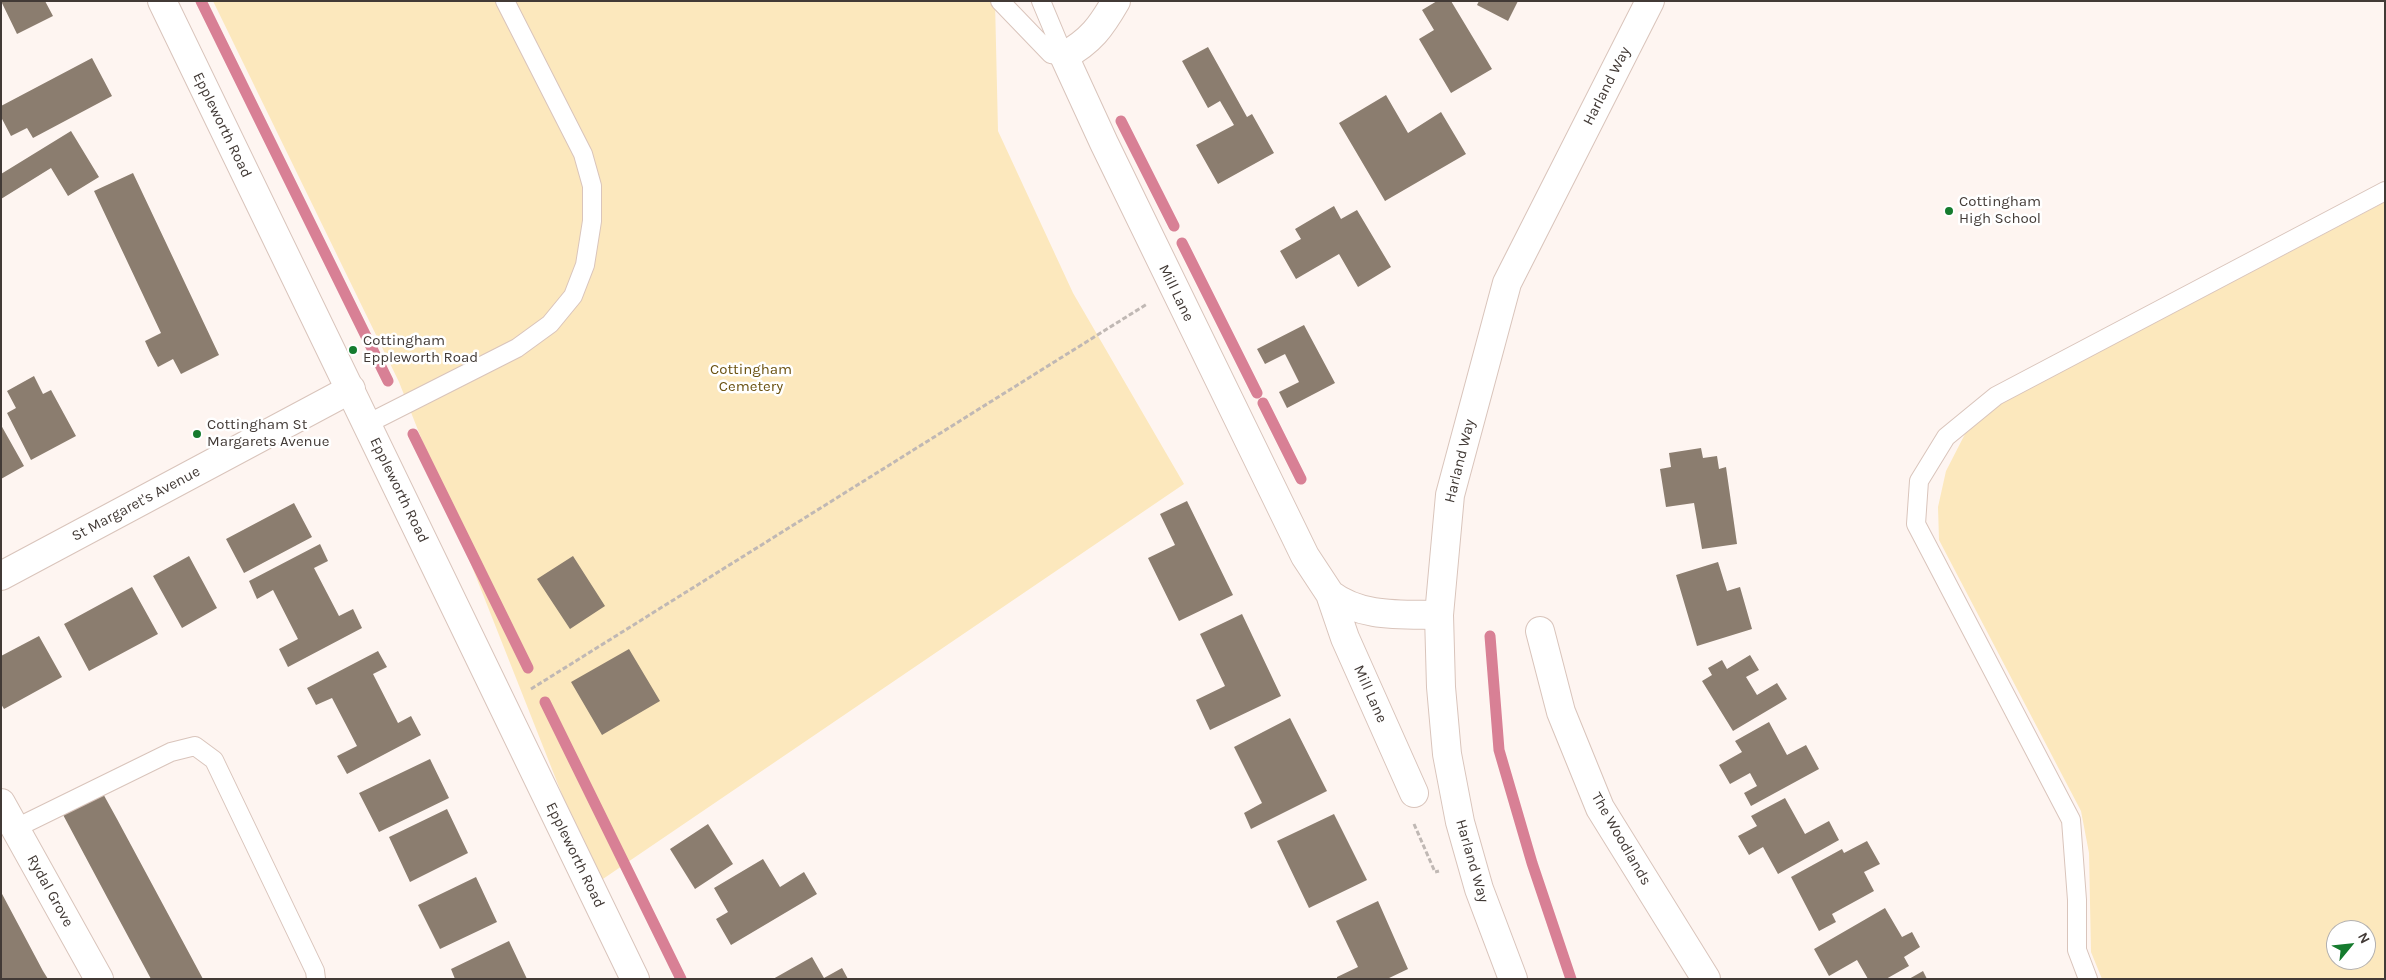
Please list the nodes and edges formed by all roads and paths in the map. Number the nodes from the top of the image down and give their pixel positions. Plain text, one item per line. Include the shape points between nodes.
1 (162, 1) edge
2 (505, 1) edge
3 (1000, 1) edge
4 (1041, 1) edge
5 (1116, 1) edge
6 (1650, 1) edge
7 (1064, 56) junction
8 (2385, 191) edge
9 (1174, 287) junction
10 (351, 389) junction
11 (367, 424) junction
12 (1, 576) edge
13 (1330, 594) junction
14 (1439, 615) junction
15 (1540, 631) dead end
16 (503, 706) junction
17 (1414, 793) dead end
18 (1, 803) edge
19 (16, 828) junction
20 (99, 979) edge
21 (316, 979) edge
22 (635, 979) edge
23 (1513, 979) edge
24 (1706, 979) edge
25 (2088, 979) edge

1 - 10 street, Eppleworth Road
2 - 11 lane via 583,154 592,186 592,221 585,265 572,296 550,324 517,348
3 - 7 lane via 1051,54
4 - 7 lane
5 - 7 street via 1102,26 1084,45
6 - 14 street, Harland Way via 1507,283 1450,495
7 - 9 street, Mill Lane
8 - 25 lane via 1996,396 1946,437 1919,481 1916,524 2071,820 2077,950
9 - 13 street, Mill Lane via 1305,556
9 - 16 path
10 - 11 street, Eppleworth Road
10 - 12 street, St Margaret's Avenue
11 - 16 street, Eppleworth Road
13 - 14 street, Mill Lane via 1353,608 1382,613
13 - 17 street, Mill Lane via 1345,638
14 - 23 street, Harland Way via 1447,754 1460,822 1479,889
15 - 24 street, The Woodlands via 1561,712 1600,808
16 - 22 street, Eppleworth Road
18 - 19 street, Rydal Grove
19 - 20 street, Rydal Grove
19 - 21 lane via 171,752 195,746 214,760

